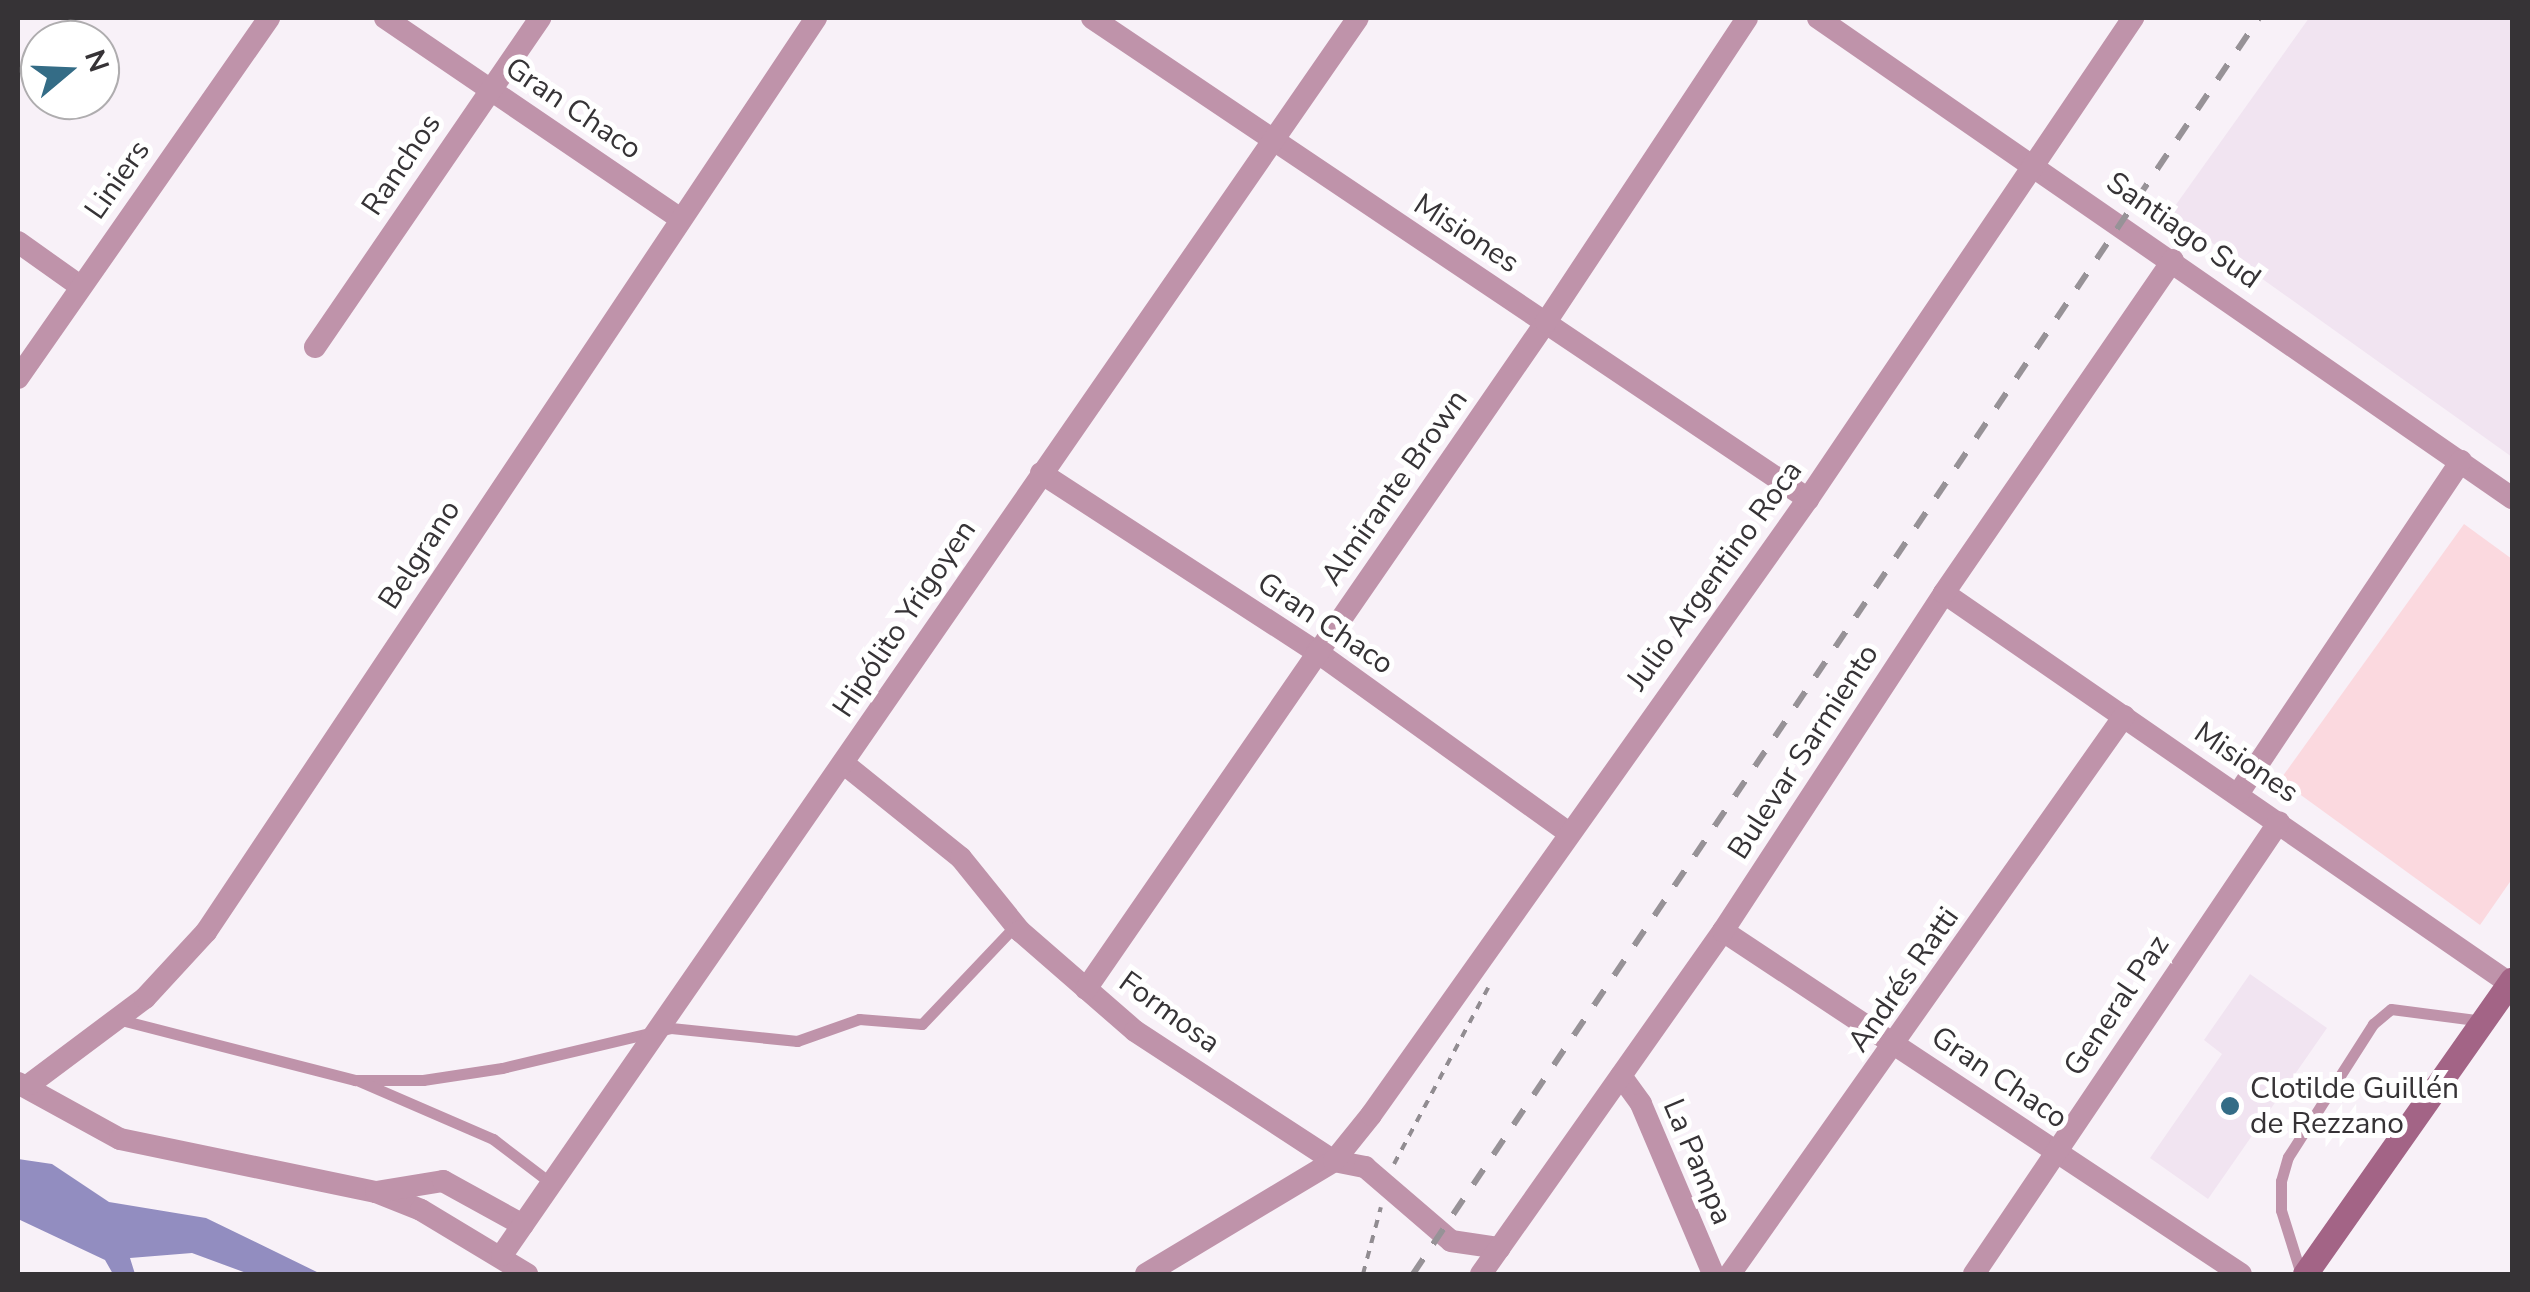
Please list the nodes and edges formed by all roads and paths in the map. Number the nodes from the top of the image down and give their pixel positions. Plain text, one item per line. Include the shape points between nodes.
1 (269, 18) edge
2 (385, 18) edge
3 (540, 18) edge
4 (816, 18) edge
5 (1092, 18) edge
6 (1358, 18) edge
7 (1747, 18) edge
8 (1818, 18) edge
9 (2133, 18) edge
10 (490, 89) junction
11 (1275, 144) junction
12 (2034, 166) junction
13 (678, 217) junction
14 (18, 242) edge
15 (2174, 260) junction
16 (80, 286) junction
17 (1546, 322) junction
18 (315, 347) dead end
19 (18, 378) edge
20 (2461, 462) junction
21 (1041, 473) junction
22 (2512, 498) edge
23 (1808, 499) junction
24 (1944, 593) junction
25 (1317, 652) junction
26 (2124, 716) junction
27 (842, 762) junction
28 (2238, 794) junction
29 (2279, 822) junction
30 (1568, 833) junction
31 (1015, 926) junction
32 (1724, 930) junction
33 (1491, 979) dead end
34 (2512, 983) edge
35 (1086, 989) junction
36 (117, 1020) junction
37 (2484, 1022) junction
38 (657, 1031) junction
39 (1896, 1046) junction
40 (1621, 1076) junction
41 (355, 1080) junction
42 (24, 1084) edge
43 (2055, 1151) junction
44 (1334, 1162) junction
45 (1387, 1183) junction
46 (552, 1184) junction
47 (376, 1192) junction
48 (523, 1225) junction
49 (1500, 1248) junction
50 (502, 1254) junction
51 (527, 1274) edge
52 (1146, 1274) edge
53 (1363, 1274) edge
54 (1481, 1274) edge
55 (1713, 1274) edge
56 (1730, 1274) edge
57 (1974, 1274) edge
58 (2241, 1274) edge
59 (2304, 1274) edge

1 - 16 street, Liniers
2 - 10 street, Gran Chaco
3 - 10 street, Ranchos
4 - 13 street, Belgrano
5 - 11 street, Misiones
6 - 11 street, Hipólito Yrigoyen
7 - 17 street, Almirante Brown
8 - 12 street, Santiago Sud
9 - 12 street, Julio Argentino Roca
10 - 13 street, Gran Chaco
10 - 18 street, Ranchos
11 - 17 street, Misiones
11 - 21 street, Hipólito Yrigoyen
12 - 15 street, Santiago Sud
12 - 23 street, Julio Argentino Roca
13 - 36 street, Belgrano via 245,878 206,932
14 - 16 street
15 - 20 street, Santiago Sud
15 - 24 street, Bulevar Sarmiento
16 - 19 street, Liniers
17 - 23 street, Misiones
17 - 25 street, Almirante Brown
20 - 22 street, Santiago Sud
20 - 28 street
21 - 25 street, Gran Chaco
21 - 27 street, Hipólito Yrigoyen
23 - 30 street, Julio Argentino Roca
24 - 26 street, Misiones
24 - 32 street, Bulevar Sarmiento
25 - 30 street, Gran Chaco
25 - 35 street, Almirante Brown
26 - 28 street, Misiones
26 - 39 street, Andrés Ratti
27 - 31 street, Formosa via 961,858
27 - 38 street, Hipólito Yrigoyen
28 - 29 street, Misiones
29 - 34 street, Misiones
29 - 43 street, General Paz
30 - 44 street, Julio Argentino Roca
31 - 35 street, Formosa
31 - 38 lane via 922,1024 859,1019 797,1041 710,1029
32 - 39 street, Gran Chaco
32 - 40 street, Bulevar Sarmiento
33 - 45 path via 1402,1142
34 - 37 street
35 - 44 street, Formosa via 1134,1031
36 - 41 lane
36 - 42 street, Belgrano
37 - 59 street
37 - 59 lane via 2391,1009 2374,1024 2288,1157 2281,1181 2280,1210
38 - 41 lane via 502,1068 423,1080
38 - 46 street, Hipólito Yrigoyen
39 - 43 street, Gran Chaco
39 - 56 street, Andrés Ratti
40 - 49 street, Bulevar Sarmiento
40 - 55 street, La Pampa via 1641,1104
41 - 46 lane via 493,1139
42 - 47 street via 120,1138
43 - 57 street, General Paz
43 - 58 street, Gran Chaco
44 - 45 street, Formosa via 1365,1167
44 - 52 street
45 - 49 street, Formosa via 1414,1214 1451,1240
45 - 53 path
46 - 48 street, Hipólito Yrigoyen
47 - 48 street via 443,1181
47 - 50 street
48 - 50 street, Hipólito Yrigoyen
49 - 54 street, Bulevar Sarmiento
50 - 51 street

